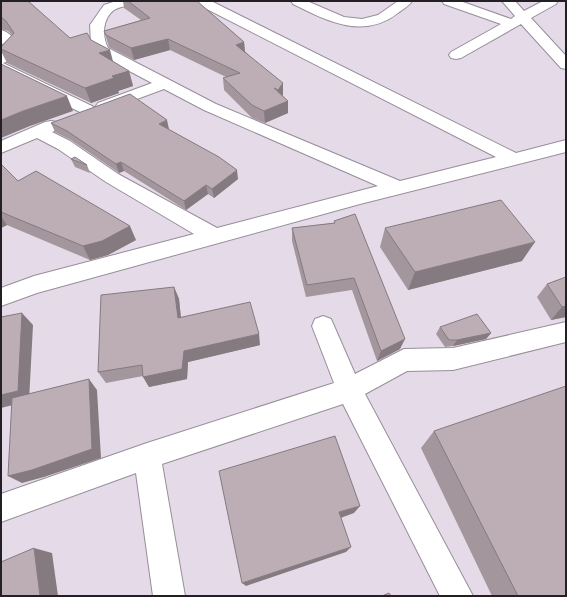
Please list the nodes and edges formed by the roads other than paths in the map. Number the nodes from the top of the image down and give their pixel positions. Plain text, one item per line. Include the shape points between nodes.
1 (128, 1) edge
2 (201, 1) edge
3 (297, 1) edge
4 (406, 1) edge
5 (448, 1) edge
6 (508, 1) edge
7 (552, 1) edge
8 (104, 4) edge
9 (519, 21) junction
10 (1, 34) edge
11 (456, 55) dead end
12 (1, 59) edge
13 (566, 65) edge
14 (1, 67) edge
15 (164, 84) junction
16 (90, 112) junction
17 (37, 131) junction
18 (1, 146) edge
19 (566, 146) edge
20 (514, 159) junction
21 (398, 187) junction
22 (214, 236) junction
23 (1, 296) edge
24 (323, 326) dead end
25 (566, 332) edge
26 (349, 390) junction
27 (147, 456) junction
28 (1, 508) edge
29 (169, 596) edge
30 (457, 596) edge

1 - 8 street
2 - 20 street
3 - 4 street via 329,16 364,24 383,18
5 - 9 street
6 - 9 street
7 - 9 street
8 - 15 street via 97,25 98,43 102,50
9 - 11 street
9 - 13 street
10 - 12 street via 12,48
14 - 16 street
15 - 16 street
15 - 21 street via 210,107
16 - 17 street
17 - 18 street
17 - 22 street via 64,145 112,178
19 - 20 street
20 - 21 street
21 - 22 street
22 - 23 street
24 - 26 street
25 - 26 street via 453,359 404,360
26 - 27 street
26 - 30 street
27 - 28 street
27 - 29 street

